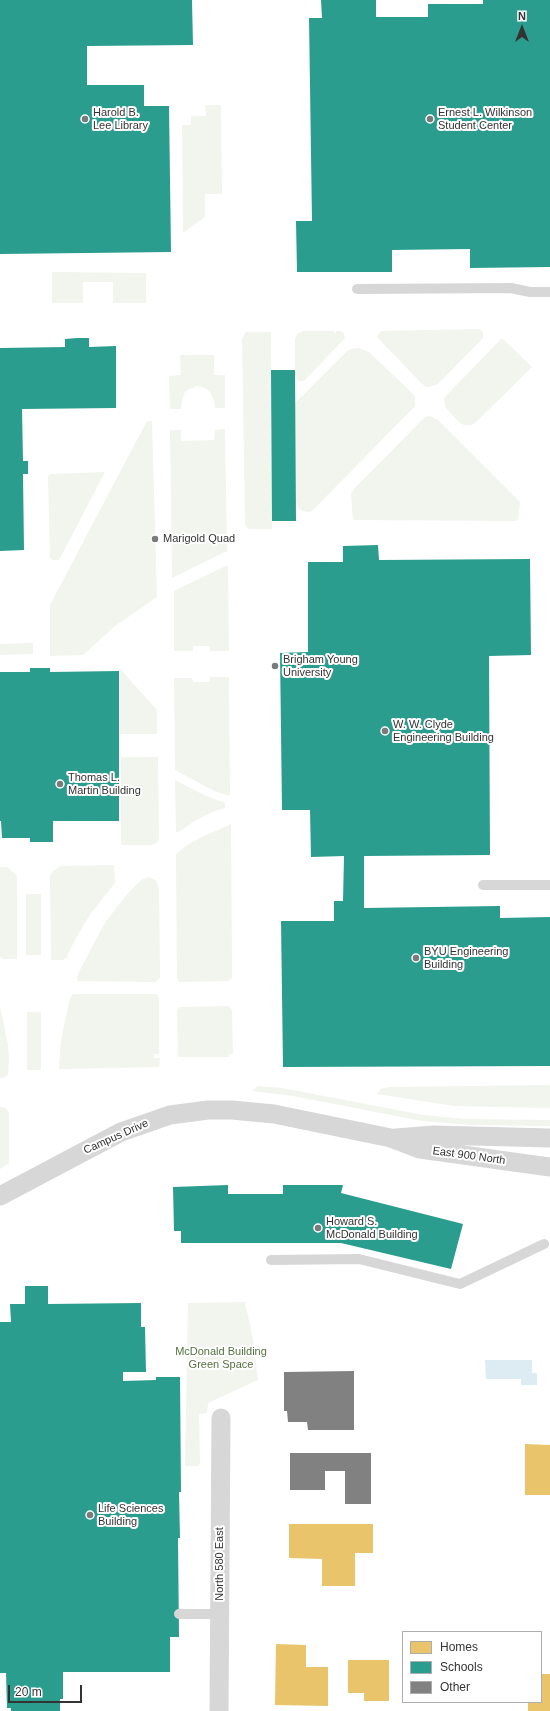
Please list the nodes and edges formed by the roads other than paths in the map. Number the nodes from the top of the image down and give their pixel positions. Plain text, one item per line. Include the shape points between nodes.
1 (357, 289) dead end
2 (550, 292) edge
3 (483, 885) dead end
4 (550, 885) edge
5 (289, 1117) joint
6 (390, 1138) junction
7 (550, 1138) edge
8 (550, 1167) edge
9 (0, 1196) edge
10 (544, 1244) dead end
11 (271, 1260) dead end
12 (220, 1418) dead end
13 (178, 1614) dead end
14 (220, 1614) junction
15 (219, 1711) edge

1 - 2 lane via 511,288 530,292
3 - 4 lane
5 - 6 street, East 900 North
5 - 9 street, Campus Drive via 232,1110 184,1112 157,1119 120,1132
6 - 7 street, East 900 North via 434,1135
6 - 8 street, East 900 North via 420,1149
10 - 11 lane via 460,1284 358,1259
12 - 14 street, North 580 East
13 - 14 lane
14 - 15 street, North 580 East

